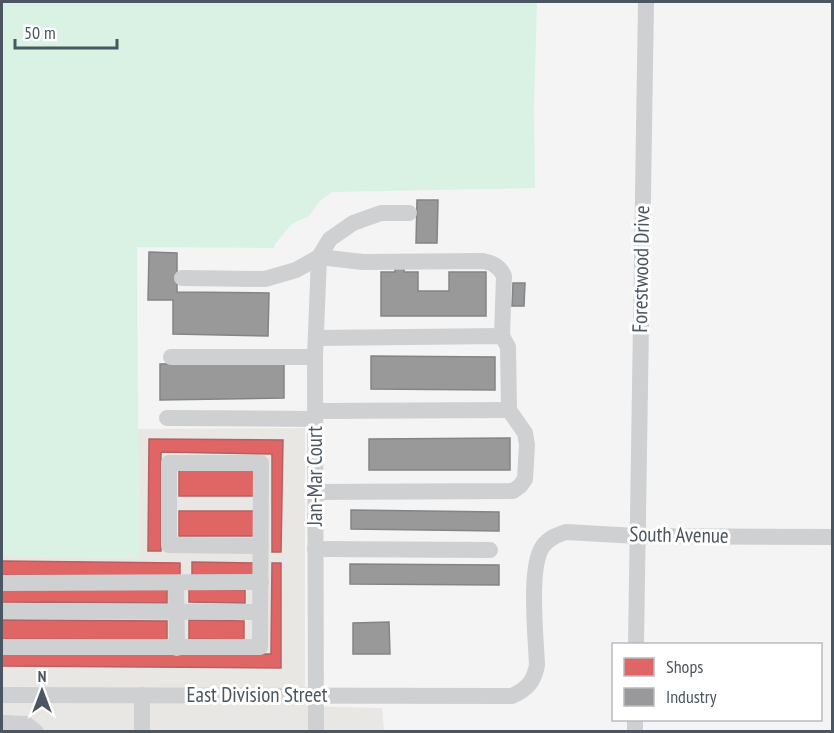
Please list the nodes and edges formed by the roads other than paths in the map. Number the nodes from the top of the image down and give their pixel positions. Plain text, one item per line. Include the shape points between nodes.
1 (645, 2) edge
2 (409, 213) dead end
3 (319, 257) junction
4 (182, 278) dead end
5 (502, 336) junction
6 (316, 338) junction
7 (171, 357) dead end
8 (315, 357) junction
9 (509, 410) junction
10 (315, 415) junction
11 (167, 418) dead end
12 (315, 492) junction
13 (637, 536) junction
14 (832, 537) edge
15 (261, 546) junction
16 (315, 549) junction
17 (490, 550) dead end
18 (261, 582) junction
19 (2, 583) edge
20 (176, 583) junction
21 (2, 611) edge
22 (177, 612) junction
23 (260, 612) junction
24 (636, 643) edge
25 (2, 647) edge
26 (177, 648) junction
27 (142, 694) junction
28 (2, 695) edge
29 (315, 695) junction
30 (512, 696) joint
31 (2, 723) edge
32 (36, 732) edge
33 (142, 732) edge
34 (316, 732) edge

1 - 13 street, Forestwood Drive
2 - 3 street via 381,213 353,224 330,238
3 - 4 street via 296,270 265,279
3 - 5 street via 363,262 494,264 504,276
3 - 6 street, Jan-Mar Court
5 - 6 street
5 - 9 street via 508,347
6 - 8 street, Jan-Mar Court
7 - 8 street
8 - 10 street, Jan-Mar Court
9 - 10 street
9 - 12 street via 525,433 527,445 525,479 513,490
10 - 11 street
10 - 12 street, Jan-Mar Court
12 - 16 street, Jan-Mar Court
13 - 14 street, South Avenue
13 - 24 street, Forestwood Drive
13 - 30 street, South Avenue via 566,532 547,540 534,568 535,676 524,691
15 - 15 street via 169,545 169,463 261,463
15 - 18 street
16 - 17 street
16 - 29 street, Jan-Mar Court
18 - 20 street
18 - 23 street
19 - 20 street
20 - 22 street
21 - 22 street
22 - 23 street
22 - 26 street
23 - 26 street via 260,647
25 - 26 street
27 - 28 street, East Division Street
27 - 29 street, East Division Street
27 - 33 street
29 - 30 street, East Division Street
29 - 34 street, Jan-Mar Court
31 - 32 street via 26,724

